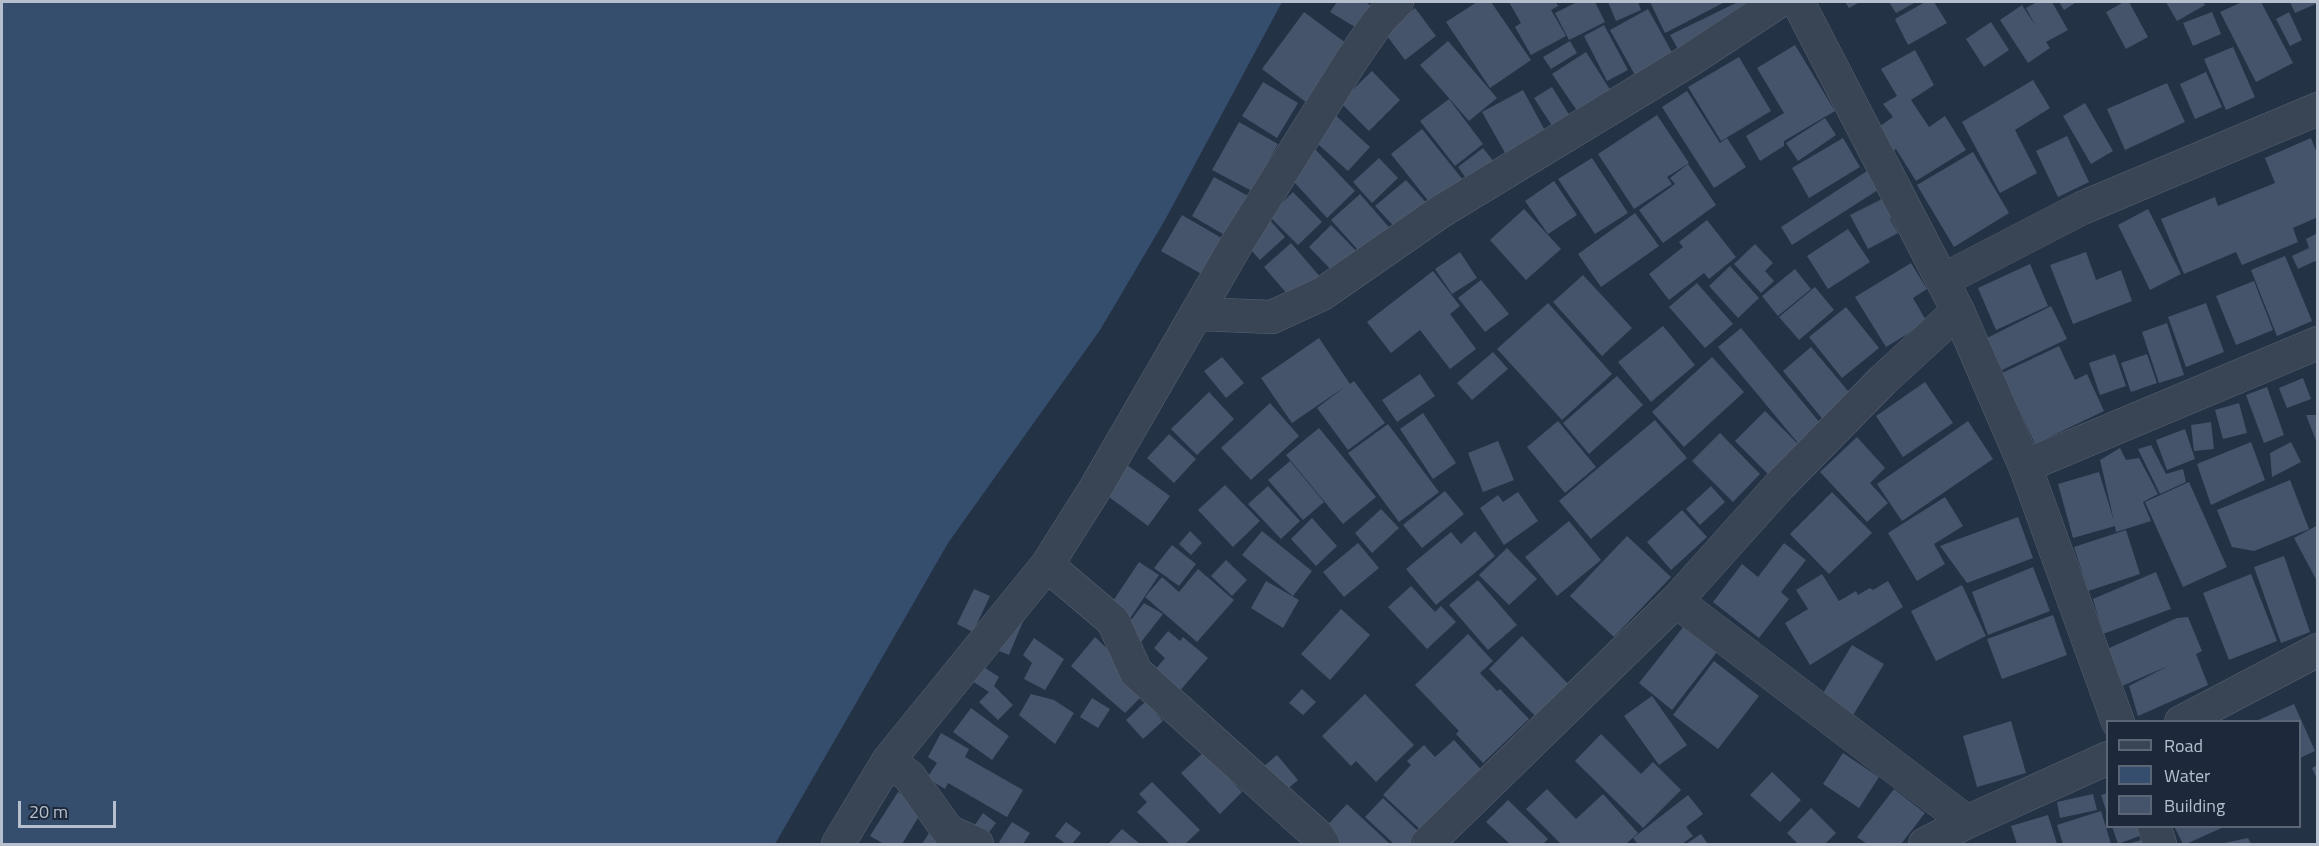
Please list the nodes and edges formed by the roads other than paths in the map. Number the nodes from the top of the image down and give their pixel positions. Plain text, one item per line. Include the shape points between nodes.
1 (1397, 2) edge
2 (1778, 2) edge
3 (1798, 2) edge
4 (2318, 109) edge
5 (1943, 280) junction
6 (1958, 311) junction
7 (1198, 314) junction
8 (2318, 343) edge
9 (2025, 466) junction
10 (1047, 565) junction
11 (1676, 601) junction
12 (2318, 650) edge
13 (2117, 720) edge
14 (2185, 720) edge
15 (2106, 759) edge
16 (888, 761) junction
17 (1967, 822) junction
18 (2155, 828) edge
19 (838, 844) edge
20 (977, 844) edge
21 (1323, 844) edge
22 (1427, 844) edge
23 (1925, 844) edge
24 (2160, 844) edge

1 - 7 street via 1351,61 1236,245
2 - 7 street via 1440,212 1322,294 1272,317
3 - 5 street
4 - 5 street via 2082,208
5 - 6 street
6 - 9 street
6 - 11 street via 1883,380 1780,485
7 - 10 street
8 - 9 street
9 - 13 street
10 - 16 street
10 - 21 street via 1113,621 1136,672
11 - 17 street
11 - 22 street
12 - 14 street
15 - 17 street
16 - 19 street
16 - 20 street via 909,776 948,831
17 - 23 street
18 - 24 street

